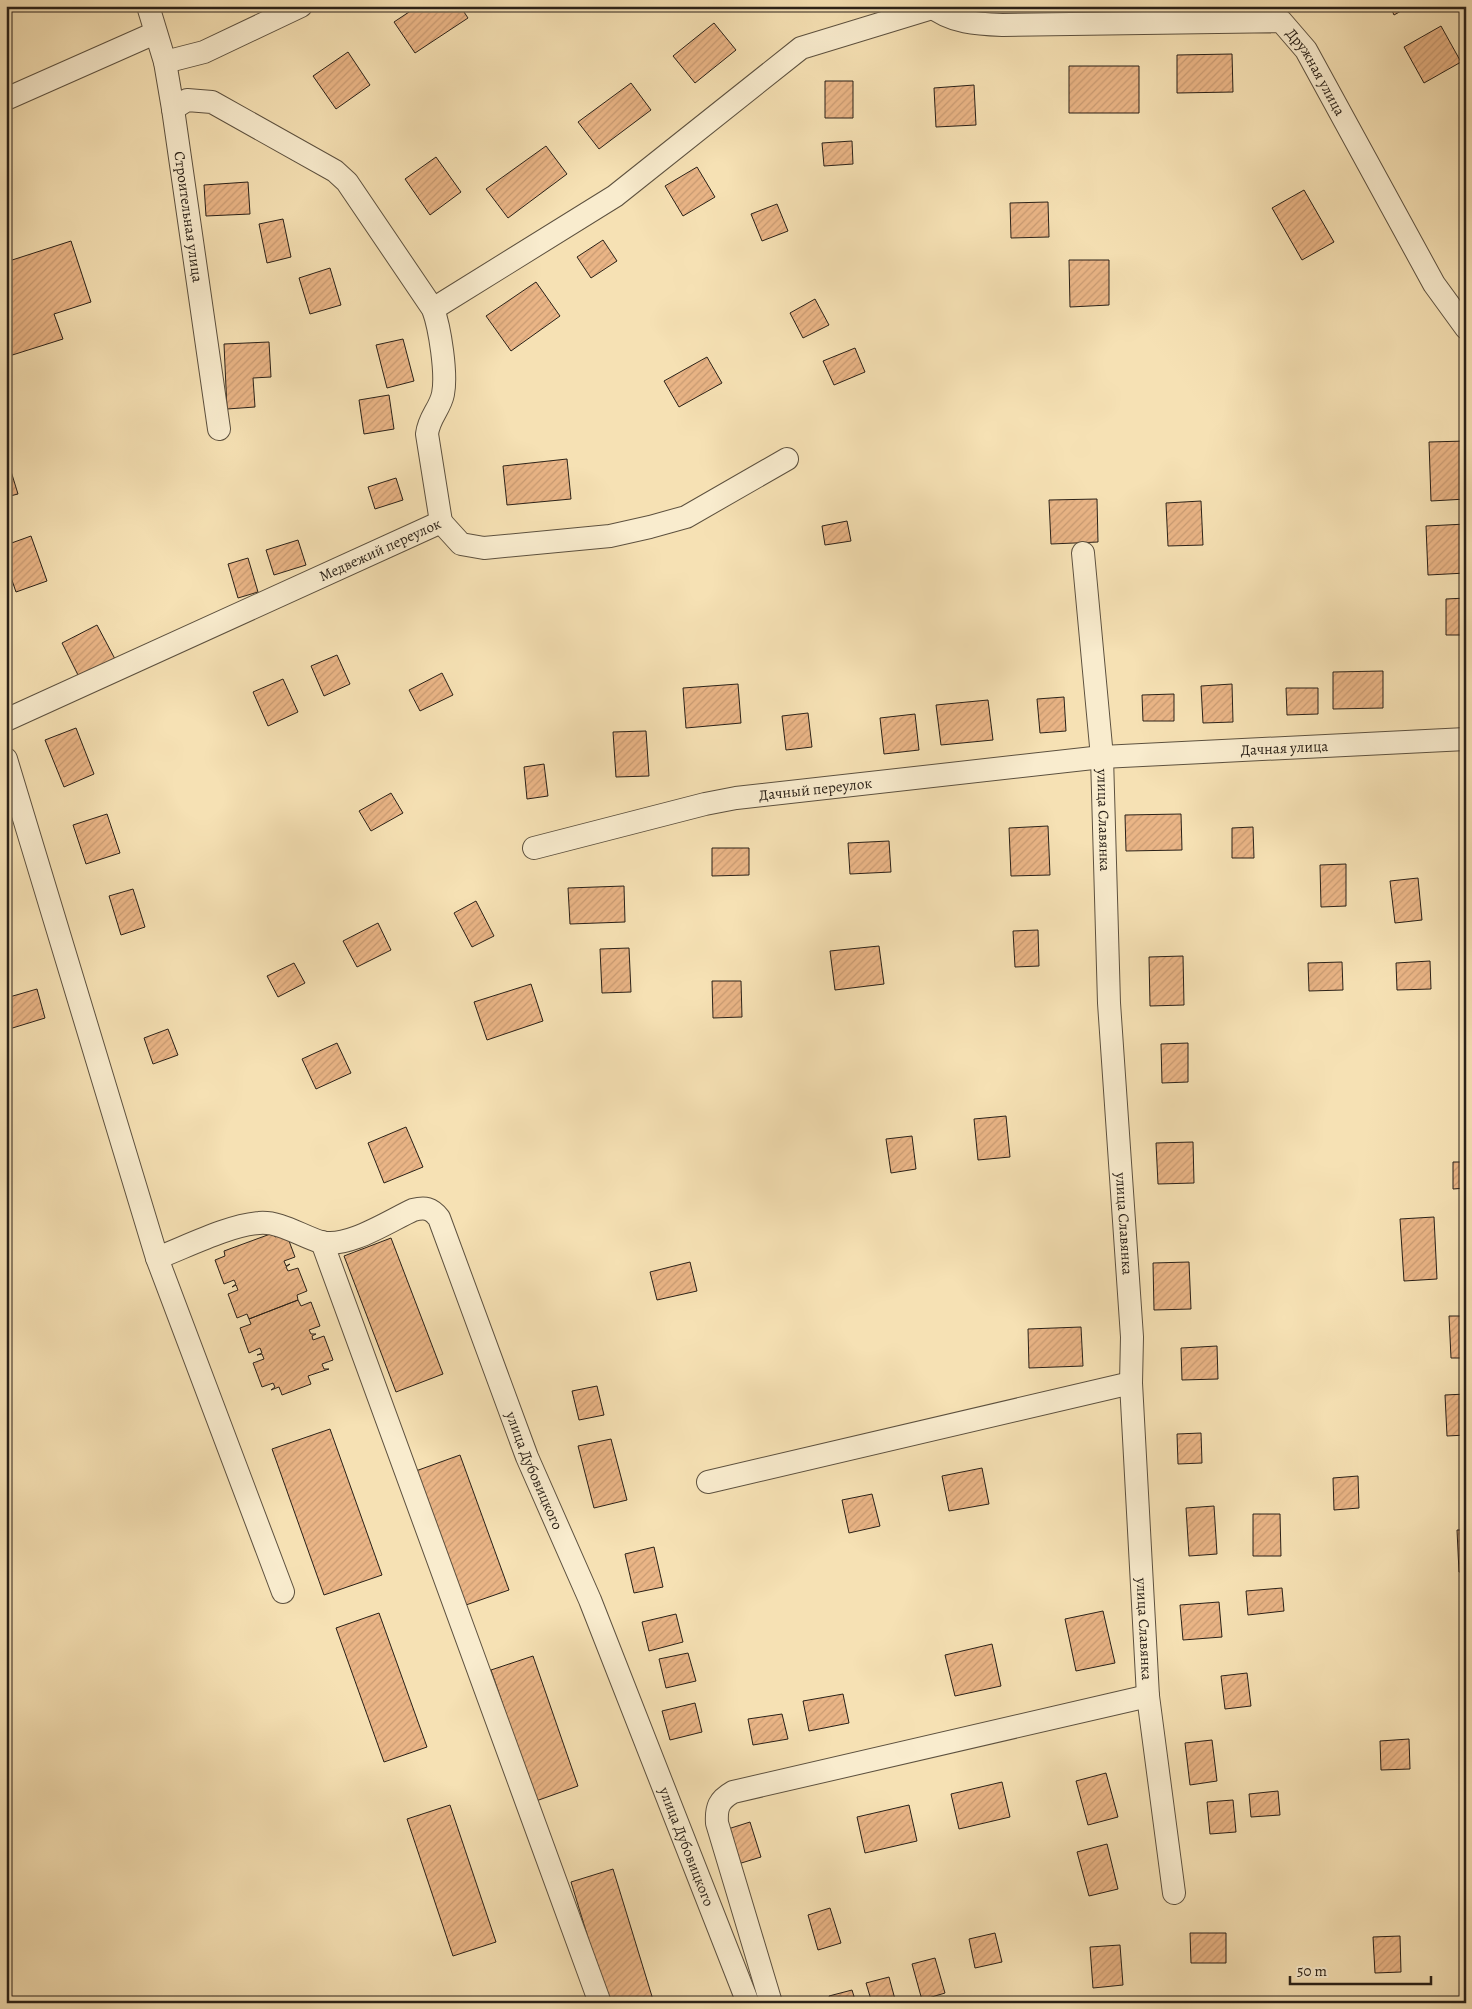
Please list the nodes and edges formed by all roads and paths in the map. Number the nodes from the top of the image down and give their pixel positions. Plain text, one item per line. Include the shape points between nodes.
1 (148, 6) edge
2 (301, 6) edge
3 (931, 7) edge
4 (155, 33) junction
5 (165, 62) junction
6 (6, 99) edge
7 (173, 109) junction
8 (433, 309) junction
9 (1466, 328) edge
10 (219, 429) dead end
11 (786, 459) dead end
12 (441, 522) junction
13 (1083, 553) dead end
14 (6, 720) edge
15 (1466, 739) edge
16 (1102, 757) junction
17 (6, 759) edge
18 (534, 848) dead end
19 (322, 1242) junction
20 (157, 1258) junction
21 (1131, 1383) junction
22 (708, 1482) dead end
23 (283, 1592) dead end
24 (1148, 1696) junction
25 (1174, 1893) dead end
26 (600, 2003) edge
27 (748, 2003) edge
28 (771, 2003) edge

1 - 4 street, Строительная улица
2 - 5 street via 204,52
3 - 8 street via 801,48 615,196
3 - 9 street, Дружная улица via 949,17 976,24 1281,21 1306,50 1434,284
4 - 5 street, Строительная улица
4 - 6 street
5 - 7 street, Строительная улица
7 - 8 street via 187,100 212,102 335,171 347,182
7 - 10 street, Строительная улица
8 - 12 street via 438,324 444,384 442,396 429,421 428,434
11 - 12 street, Медвежий переулок via 686,517 610,536 484,548 461,544
12 - 14 street, Медвежий переулок
13 - 16 street, улица Славянка
15 - 16 street, Дачная улица
16 - 18 street, Дачный переулок via 736,798
16 - 21 street, улица Славянка via 1109,1003 1132,1338
17 - 20 street
19 - 20 street, улица Дубовицкого via 261,1223 245,1225
19 - 26 street
19 - 27 street, улица Дубовицкого via 335,1243 354,1238 424,1207 432,1210 438,1218 527,1457 590,1600
20 - 23 street
21 - 22 street
21 - 24 street, улица Славянка
24 - 25 street, улица Славянка
24 - 28 street via 733,1792 722,1799 716,1810 717,1823

